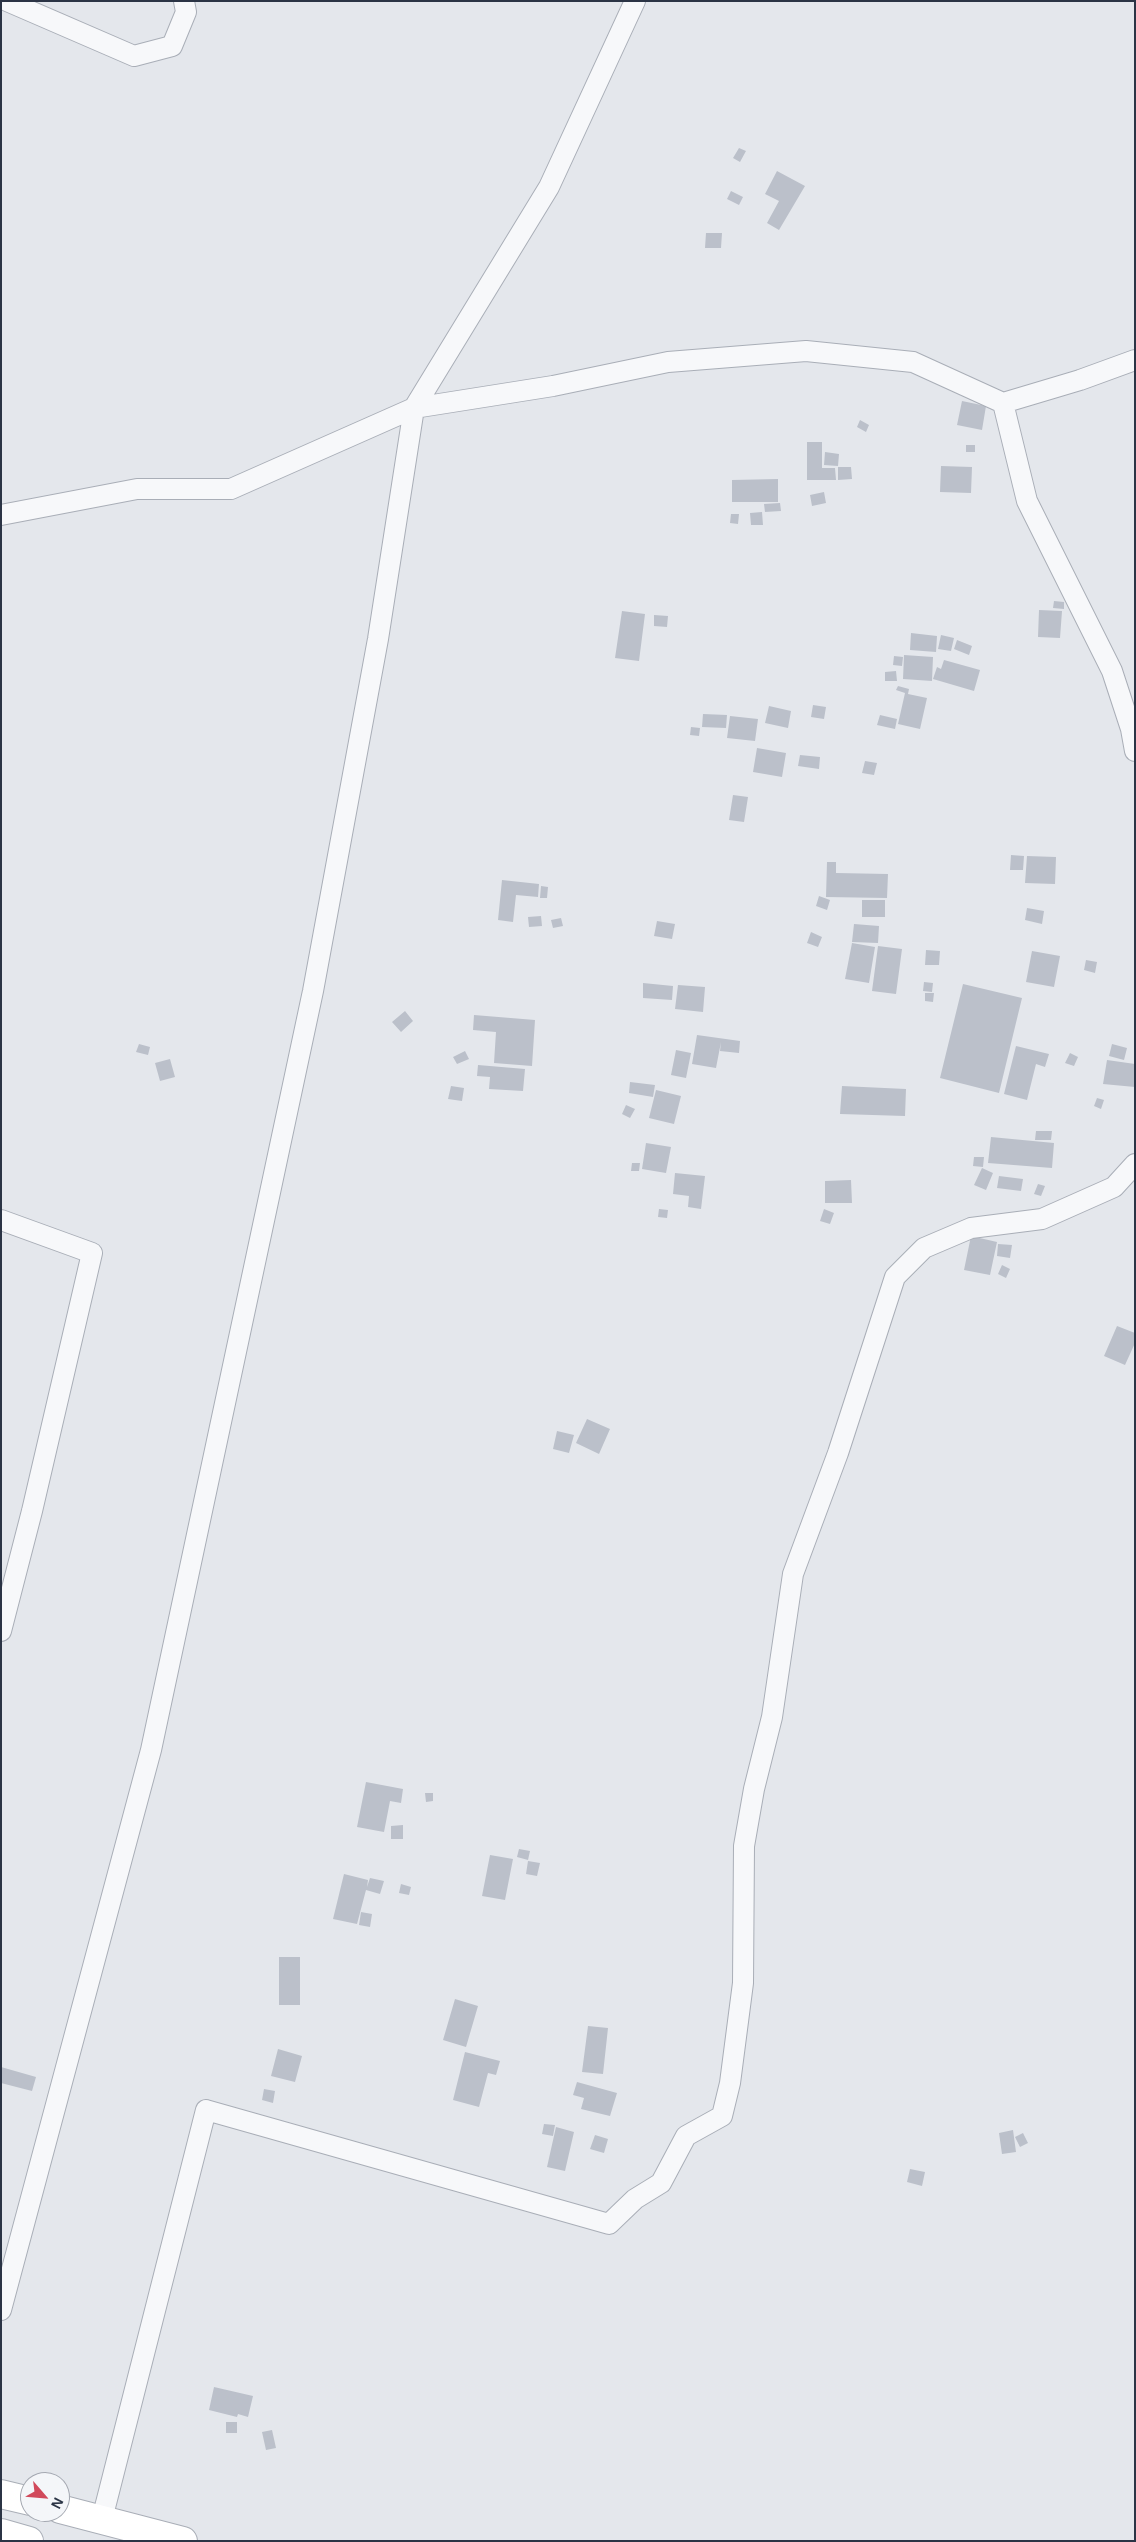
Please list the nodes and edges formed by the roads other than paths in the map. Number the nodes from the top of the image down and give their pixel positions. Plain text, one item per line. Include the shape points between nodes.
1 (7, 1) edge
2 (184, 1) edge
3 (635, 1) edge
4 (1135, 360) edge
5 (1003, 404) junction
6 (414, 408) junction
7 (1, 514) edge
8 (1135, 751) edge
9 (1135, 1164) edge
10 (1, 1220) edge
11 (1, 1631) edge
12 (1, 2310) edge
13 (1, 2494) edge
14 (20, 2499) edge
15 (70, 2512) edge
16 (102, 2520) junction
17 (1, 2533) edge
18 (30, 2541) edge
19 (183, 2541) edge

1 - 2 street via 134,56 172,46 186,12
3 - 6 street via 549,187
4 - 5 street
5 - 6 street via 913,362 806,351 668,362 553,386
5 - 8 street via 1027,501 1112,671
6 - 7 street via 231,489 137,489
6 - 12 street via 378,639 313,992 155,1731
9 - 16 street via 1114,1187 1042,1219 970,1228 924,1248 895,1277 838,1453 793,1574 772,1717 754,1788 744,1846 743,1982 730,2083 722,2116 686,2136 661,2183 635,2199 609,2224 206,2110
10 - 11 street via 92,1253
13 - 14 main road
15 - 16 main road
16 - 19 main road
17 - 18 main road

